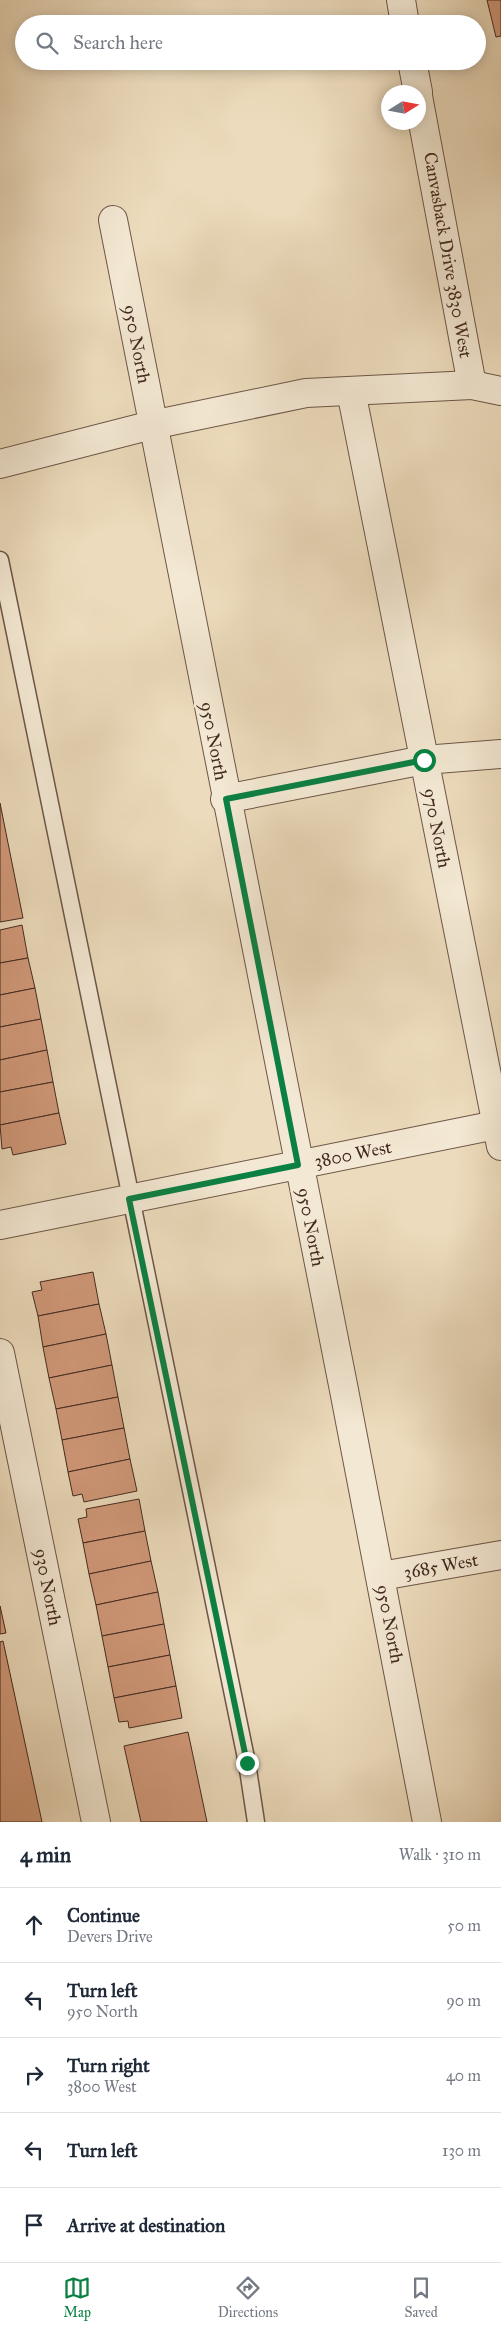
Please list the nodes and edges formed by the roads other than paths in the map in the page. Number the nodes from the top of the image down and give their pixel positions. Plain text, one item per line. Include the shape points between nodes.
1 (401, 0) edge
2 (404, 15) edge
3 (414, 70) edge
4 (416, 85) edge
5 (425, 130) edge
6 (113, 220) dead end
7 (472, 384) junction
8 (351, 391) junction
9 (501, 391) edge
10 (152, 425) junction
11 (0, 464) edge
12 (0, 560) edge
13 (501, 754) edge
14 (424, 760) junction
15 (226, 799) junction
16 (500, 1132) edge
17 (298, 1165) junction
18 (129, 1199) junction
19 (0, 1225) edge
20 (0, 1352) edge
21 (501, 1555) edge
22 (381, 1576) junction
23 (96, 1822) edge
24 (256, 1822) edge
25 (428, 1822) edge

1 - 2 street
3 - 4 street, Canvasback Drive 3830 West
5 - 7 street, Canvasback Drive 3830 West
6 - 10 street, 950 North
7 - 8 street
7 - 9 street
8 - 10 street via 306,393
8 - 14 street, 970 North
10 - 11 street
10 - 15 street, 950 North
12 - 18 lane
13 - 14 street
14 - 15 street
14 - 16 street, 970 North
15 - 17 street, 950 North
16 - 17 street, 3800 West
17 - 18 street, 3800 West
17 - 22 street, 950 North
18 - 19 street, 3800 West
18 - 24 lane via 247,1763
20 - 23 street, 930 North
21 - 22 street, 3685 West
22 - 25 street, 950 North

